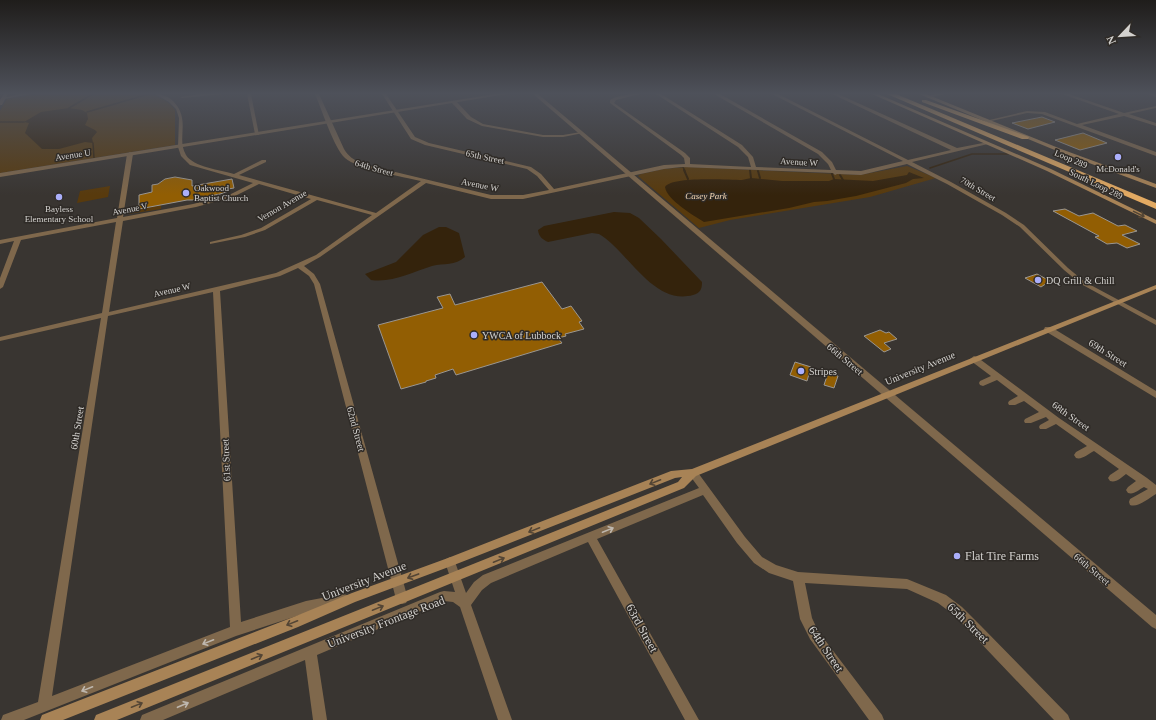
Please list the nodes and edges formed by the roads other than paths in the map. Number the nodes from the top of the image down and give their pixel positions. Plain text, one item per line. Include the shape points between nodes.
1 (180, 128) edge
2 (256, 128) edge
3 (295, 128) edge
4 (332, 128) edge
5 (406, 128) edge
6 (496, 128) edge
7 (575, 128) edge
8 (646, 128) edge
9 (711, 128) edge
10 (775, 128) edge
11 (841, 128) edge
12 (907, 128) edge
13 (951, 128) edge
14 (960, 128) edge
15 (969, 128) edge
16 (983, 128) edge
17 (1002, 128) edge
18 (1004, 128) edge
19 (1084, 128) edge
20 (581, 133) junction
21 (257, 134) junction
22 (1025, 136) junction
23 (986, 143) junction
24 (181, 146) junction
25 (956, 150) junction
26 (130, 154) junction
27 (1156, 154) edge
28 (264, 161) dead end
29 (909, 162) junction
30 (688, 165) junction
31 (754, 168) junction
32 (1049, 170) junction
33 (835, 173) junction
34 (629, 174) junction
35 (0, 175) edge
36 (234, 176) junction
37 (260, 182) junction
38 (425, 182) junction
39 (1156, 186) edge
40 (553, 191) junction
41 (316, 198) junction
42 (1156, 199) edge
43 (1156, 206) edge
44 (377, 215) junction
45 (120, 220) junction
46 (1156, 222) edge
47 (18, 239) junction
48 (0, 242) edge
49 (212, 243) dead end
50 (299, 266) junction
51 (1156, 287) edge
52 (0, 288) edge
53 (216, 290) junction
54 (1118, 302) junction
55 (105, 315) junction
56 (1156, 323) edge
57 (1048, 329) junction
58 (0, 339) edge
59 (974, 359) junction
60 (998, 377) junction
61 (983, 383) dead end
62 (888, 394) junction
63 (1156, 396) edge
64 (1024, 397) junction
65 (1012, 403) dead end
66 (1046, 413) junction
67 (1056, 420) junction
68 (1028, 421) dead end
69 (1043, 427) dead end
70 (1095, 446) junction
71 (1079, 455) dead end
72 (1126, 469) junction
73 (693, 473) junction
74 (1113, 478) dead end
75 (1144, 481) junction
76 (705, 490) junction
77 (1131, 490) dead end
78 (1156, 490) edge
79 (1134, 502) dead end
80 (591, 536) junction
81 (450, 562) junction
82 (456, 577) junction
83 (798, 577) junction
84 (397, 582) junction
85 (352, 598) junction
86 (402, 599) junction
87 (464, 604) junction
88 (1156, 623) edge
89 (236, 630) junction
90 (310, 652) junction
91 (44, 706) junction
92 (8, 720) edge
93 (47, 720) edge
94 (101, 720) edge
95 (146, 720) edge
96 (320, 720) edge
97 (505, 720) edge
98 (692, 720) edge
99 (877, 720) edge
100 (1063, 720) edge

1 - 24 street
2 - 21 street
3 - 21 street, Avenue U
4 - 38 street, 64th Street via 345,157 350,161
5 - 40 street, 65th Street via 413,138 427,144 528,168 539,175
6 - 20 street via 543,136
7 - 20 street, 66th Street
8 - 30 street via 683,154
9 - 31 street via 740,146 750,157
10 - 33 street via 820,153
11 - 29 street, 70th Street
12 - 25 street
13 - 23 main road, South Loop 289
14 - 32 highway
15 - 43 highway, Loop 289
16 - 42 highway, Loop 289
17 - 22 highway
18 - 22 main road, South Loop 289
19 - 27 street
20 - 34 street, 66th Street
21 - 24 street, Avenue U
22 - 39 main road, South Loop 289
23 - 25 street, Avenue W
23 - 32 main road, South Loop 289
24 - 26 street, Avenue U
24 - 36 street via 185,159 192,164
25 - 29 street, Avenue W
26 - 35 street, Avenue U
26 - 45 street, 60th Street
28 - 36 street
29 - 33 street, Avenue W via 861,173
29 - 54 street, 70th Street via 1014,221 1075,276
30 - 31 street, Avenue W
30 - 34 street, Avenue W
31 - 33 street, Avenue W
32 -> 46 main road, South Loop 289
34 - 40 street, Avenue W
34 - 62 street, 66th Street
36 - 37 street
37 - 41 street
37 - 45 street, Avenue V via 214,201
38 - 40 street, Avenue W via 497,198 523,197
38 - 44 street, Avenue W
41 - 44 street
41 - 49 street, Vernon Avenue via 263,228 243,236
44 - 50 street, Avenue W via 318,256
45 - 47 street, Avenue V
45 - 55 street, 60th Street
47 - 48 street, Avenue V
47 - 52 street
50 - 53 street, Avenue W via 278,275
50 - 84 street, 62nd Street via 312,275 317,284
51 - 54 main road, University Avenue
53 - 55 street, Avenue W
53 - 89 street, 61st Street
54 - 56 street, 70th Street
54 - 57 main road, University Avenue
55 - 58 street, Avenue W
55 - 91 street, 60th Street
57 - 59 main road, University Avenue
57 - 63 street, 69th Street
59 - 60 street, 68th Street
59 - 62 main road, University Avenue
60 - 61 street
60 - 64 street, 68th Street
62 - 73 main road, University Avenue
62 - 88 street, 66th Street
64 - 65 street
64 - 66 street, 68th Street
66 - 67 street, 68th Street
66 - 68 street
67 - 69 street
67 - 70 street, 68th Street
70 - 71 street
70 - 72 street, 68th Street
72 - 74 street
72 - 75 street, 68th Street
73 - 76 street
73 -> 81 main road, University Avenue via 674,474
82 -> 73 main road, University Avenue via 681,486
75 - 77 street
75 - 78 street, 68th Street
80 -> 76 street
76 - 83 street via 758,560 773,569
78 - 79 street
80 - 87 street via 487,580 478,586
80 - 98 street, 63rd Street
81 - 82 street
81 -> 84 main road, University Avenue
82 - 86 main road, University Avenue
82 - 87 street
83 - 99 street, 64th Street via 806,619 814,635
83 - 100 street, 65th Street via 906,584 942,599 958,611
84 - 85 main road, University Avenue
84 - 86 street, 62nd Street
85 - 89 street via 306,607
85 -> 93 main road, University Avenue
94 -> 86 main road, University Avenue
87 - 90 street, University Frontage Road via 454,597 444,596
87 - 97 street
89 -> 91 street
95 -> 90 street, University Frontage Road
90 - 96 street
91 - 92 street

